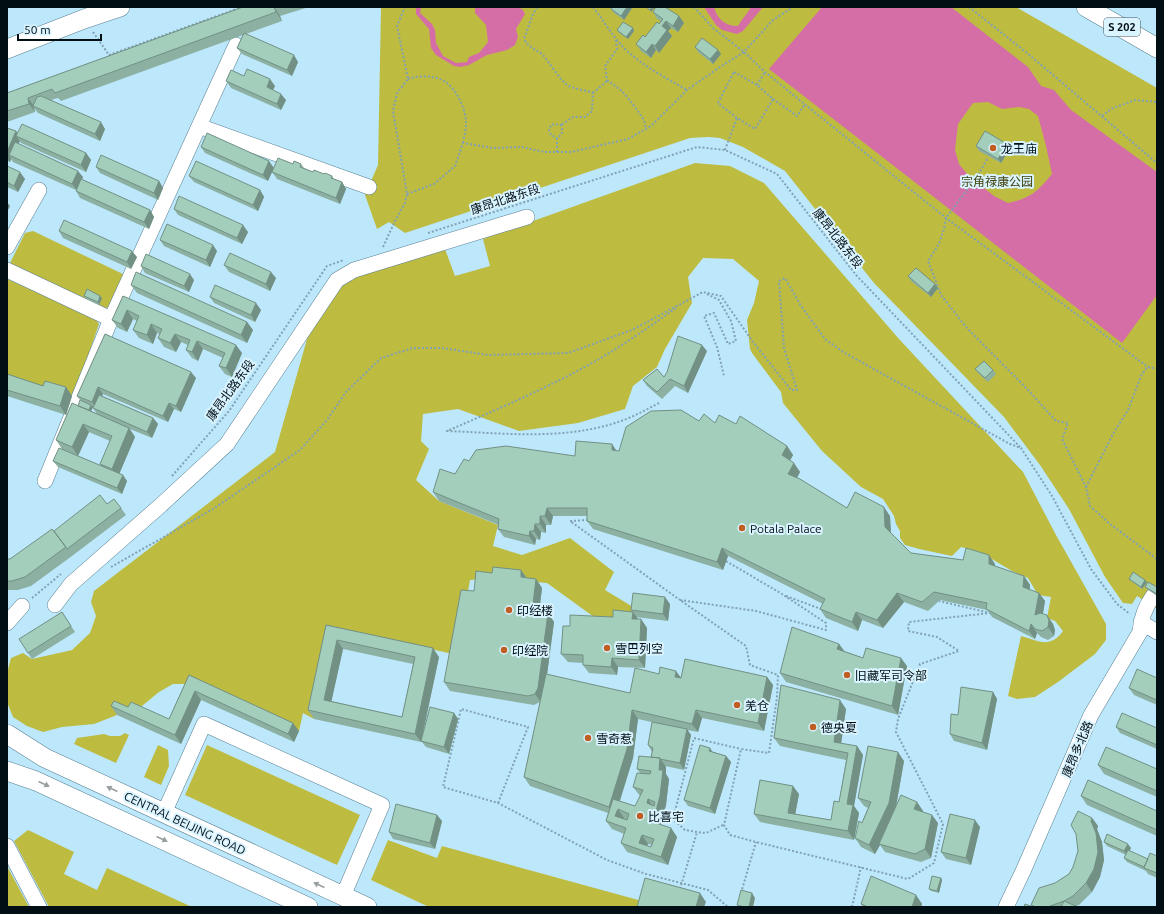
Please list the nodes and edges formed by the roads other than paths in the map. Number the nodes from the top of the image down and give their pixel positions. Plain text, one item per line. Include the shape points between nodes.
1 (120, 7) edge
2 (1086, 7) edge
3 (236, 45) dead end
4 (1157, 48) edge
5 (7, 49) edge
6 (199, 126) junction
7 (369, 187) dead end
8 (39, 190) dead end
9 (527, 217) dead end
10 (7, 247) edge
11 (7, 270) edge
12 (111, 319) junction
13 (44, 480) dead end
14 (1153, 596) edge
15 (55, 605) dead end
16 (22, 606) road end
17 (1141, 622) junction
18 (7, 623) edge
19 (1157, 632) edge
20 (7, 734) edge
21 (7, 771) edge
22 (164, 813) junction
23 (7, 846) edge
24 (343, 896) junction
25 (39, 907) edge
26 (308, 907) edge
27 (367, 907) edge
28 (1006, 907) edge

1 - 5 main road
2 - 4 main road, S 202
3 - 6 street
6 - 7 street
6 - 12 street
8 - 10 street
9 - 15 street via 354,270 337,280 227,444 71,584
11 - 12 street
12 - 13 street
14 - 17 street, 康昂多北路 via 1146,606
16 - 18 street
17 - 19 street
17 - 28 street, 康昂多北路 via 1140,632 1091,716
22 -> 20 main road, CENTRAL BEIJING ROAD via 45,758
21 -> 26 main road, CENTRAL BEIJING ROAD via 43,784
24 -> 22 main road, CENTRAL BEIJING ROAD
22 - 24 street via 204,724 382,805
23 - 25 street
24 - 27 main road, CENTRAL BEIJING ROAD

